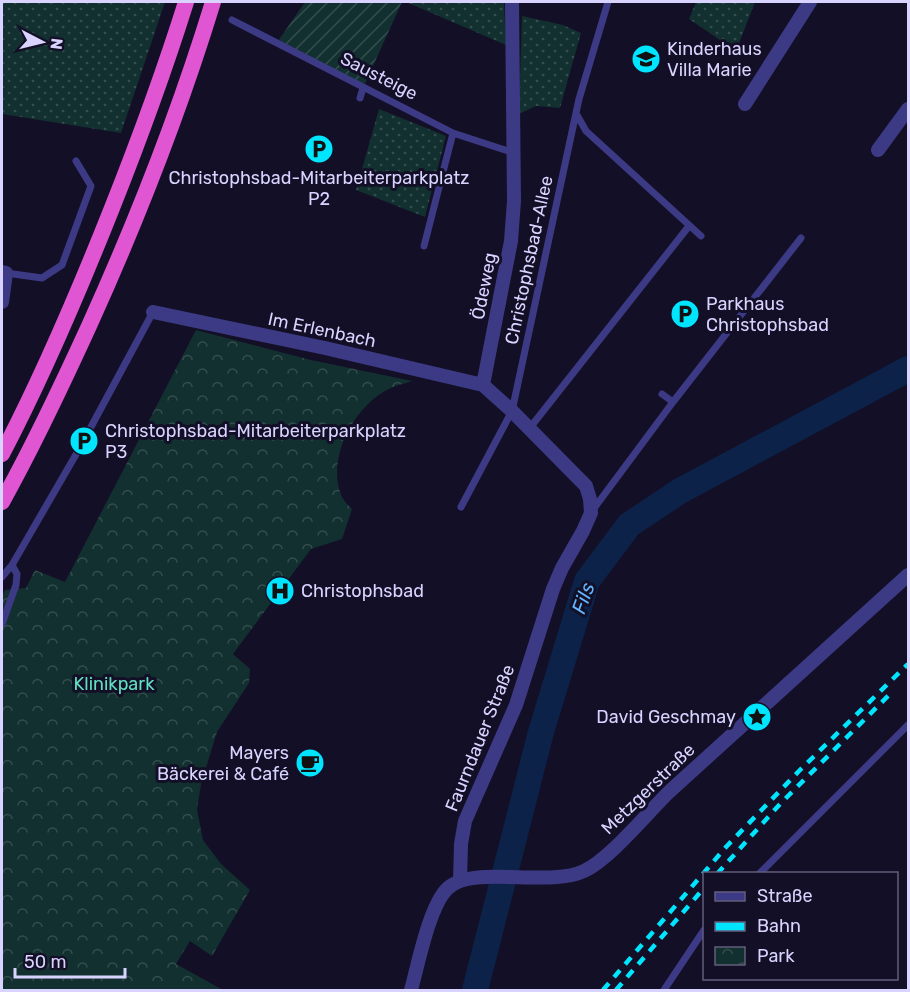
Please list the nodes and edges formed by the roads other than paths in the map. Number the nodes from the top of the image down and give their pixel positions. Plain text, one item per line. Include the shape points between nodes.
1 (186, 2) edge
2 (213, 2) edge
3 (512, 2) edge
4 (608, 2) edge
5 (810, 2) edge
6 (232, 20) dead end
7 (363, 88) junction
8 (360, 98) dead end
9 (745, 104) dead end
10 (909, 109) edge
11 (577, 115) junction
12 (453, 134) junction
13 (878, 150) dead end
14 (515, 154) junction
15 (76, 161) dead end
16 (689, 226) junction
17 (700, 236) dead end
18 (801, 238) dead end
19 (424, 246) dead end
20 (4, 272) edge
21 (2, 302) edge
22 (153, 312) joint
23 (483, 385) junction
24 (662, 394) dead end
25 (673, 402) junction
26 (512, 411) junction
27 (529, 429) junction
28 (2, 453) edge
29 (2, 502) edge
30 (461, 507) dead end
31 (591, 513) junction
32 (12, 565) junction
33 (909, 575) edge
34 (2, 577) edge
35 (2, 624) edge
36 (909, 725) edge
37 (760, 872) edge
38 (460, 881) junction
39 (703, 933) edge
40 (411, 990) edge
41 (664, 990) edge

1 - 28 highway via 138,142 92,258 29,402
2 - 29 highway via 165,147 116,265 51,408
3 - 14 street, Ödeweg
4 - 11 lane, Christophsbad-Allee
5 - 9 street
6 - 7 lane, Sausteige
7 - 8 lane
7 - 12 lane, Sausteige
10 - 13 street
11 - 16 lane via 586,131
11 - 26 lane, Christophsbad-Allee
12 - 14 lane, Sausteige
12 - 19 lane
14 - 23 street, Ödeweg via 511,241
15 - 20 lane via 92,186 62,266 42,278
16 - 17 lane
16 - 27 lane
18 - 25 lane
20 - 21 street
22 - 23 street, Im Erlenbach
22 - 32 lane
23 - 26 street
24 - 25 lane
25 - 31 lane
26 - 27 street
26 - 30 lane, Christophsbad-Allee
27 - 31 street via 585,486
31 - 38 street, Faurndauer Straße via 553,589 516,705 465,821
32 - 34 lane
32 - 35 lane via 17,574 16,585
33 - 38 street, Metzgerstraße via 586,871 565,878 483,877
36 - 37 lane
38 - 40 street via 448,888 436,907
39 - 41 lane

